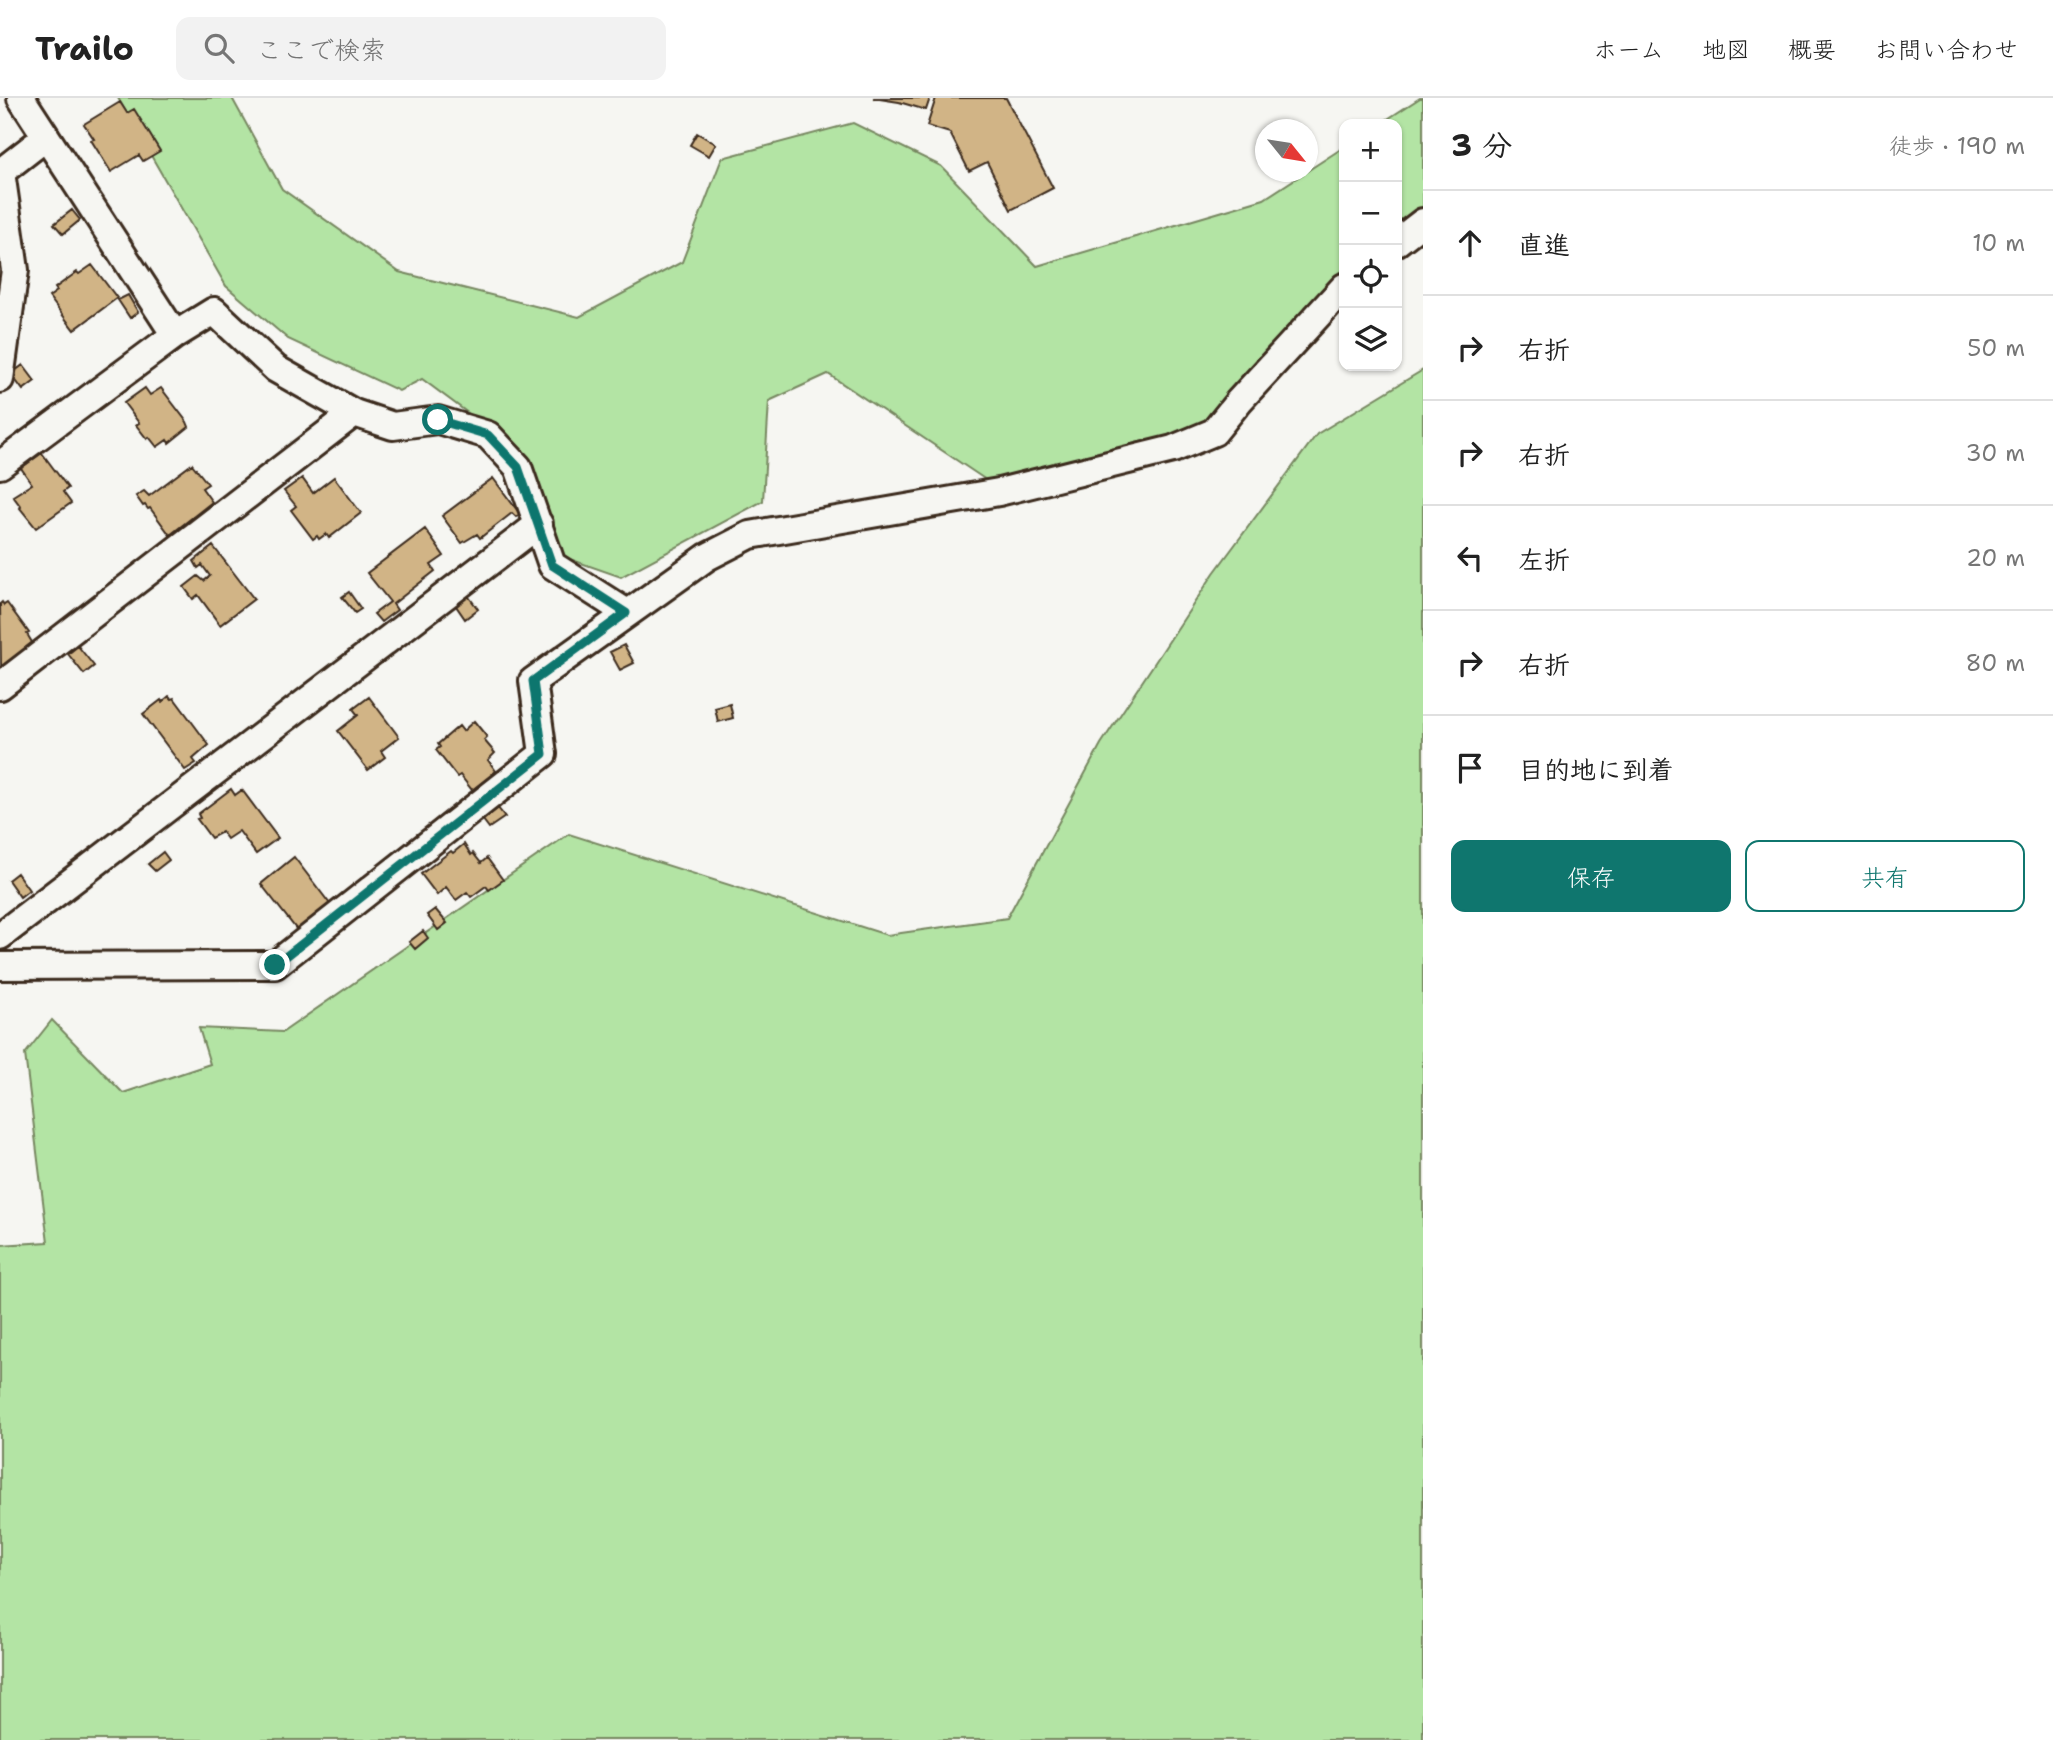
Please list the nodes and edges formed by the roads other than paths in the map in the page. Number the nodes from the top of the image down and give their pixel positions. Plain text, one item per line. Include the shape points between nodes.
1 (21, 98) edge
2 (46, 137) junction
3 (1423, 222) edge
4 (1402, 238) edge
5 (1339, 291) edge
6 (175, 335) junction
7 (0, 379) edge
8 (354, 413) junction
9 (0, 465) edge
10 (539, 524) junction
11 (626, 613) junction
12 (0, 687) edge
13 (0, 936) edge
14 (0, 966) edge

1 - 2 street
2 - 6 street
2 - 7 street via 1,172 15,270
3 - 4 street
5 - 11 street via 1214,432 1173,449 999,492 750,535 707,557
6 - 8 street via 214,311 276,369
6 - 9 street
8 - 10 street via 393,426 438,420 488,435 518,467
8 - 12 street
10 - 11 street via 552,565
10 - 13 street
11 - 14 street via 533,681 543,754 275,965

